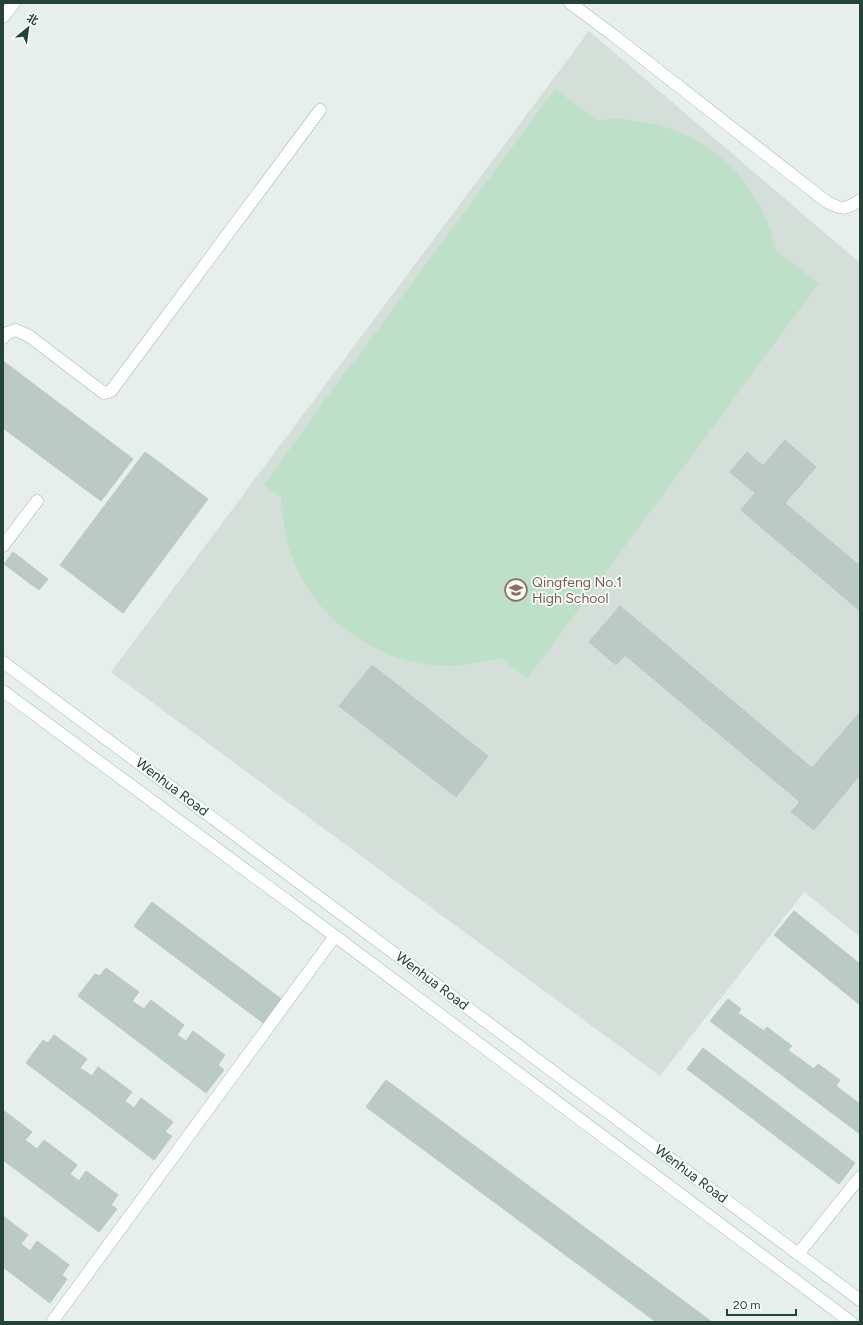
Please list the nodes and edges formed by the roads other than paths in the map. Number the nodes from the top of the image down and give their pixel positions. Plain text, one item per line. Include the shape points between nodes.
1 (14, 3) edge
2 (570, 3) edge
3 (3, 17) edge
4 (320, 110) dead end
5 (860, 200) edge
6 (3, 338) edge
7 (37, 501) dead end
8 (3, 546) edge
9 (3, 662) edge
10 (3, 691) edge
11 (335, 936) junction
12 (860, 1177) edge
13 (798, 1254) junction
14 (860, 1300) edge
15 (52, 1322) edge
16 (851, 1322) edge

1 - 3 main road
2 - 5 main road via 827,202 838,208 848,208
4 - 6 main road via 111,391 104,393 29,336 16,330 7,333
7 - 8 main road
9 - 13 main road, Wenhua Road
10 - 11 main road, Wenhua Road
11 - 15 main road
11 - 16 main road, Wenhua Road
12 - 13 main road
13 - 14 main road, Wenhua Road

